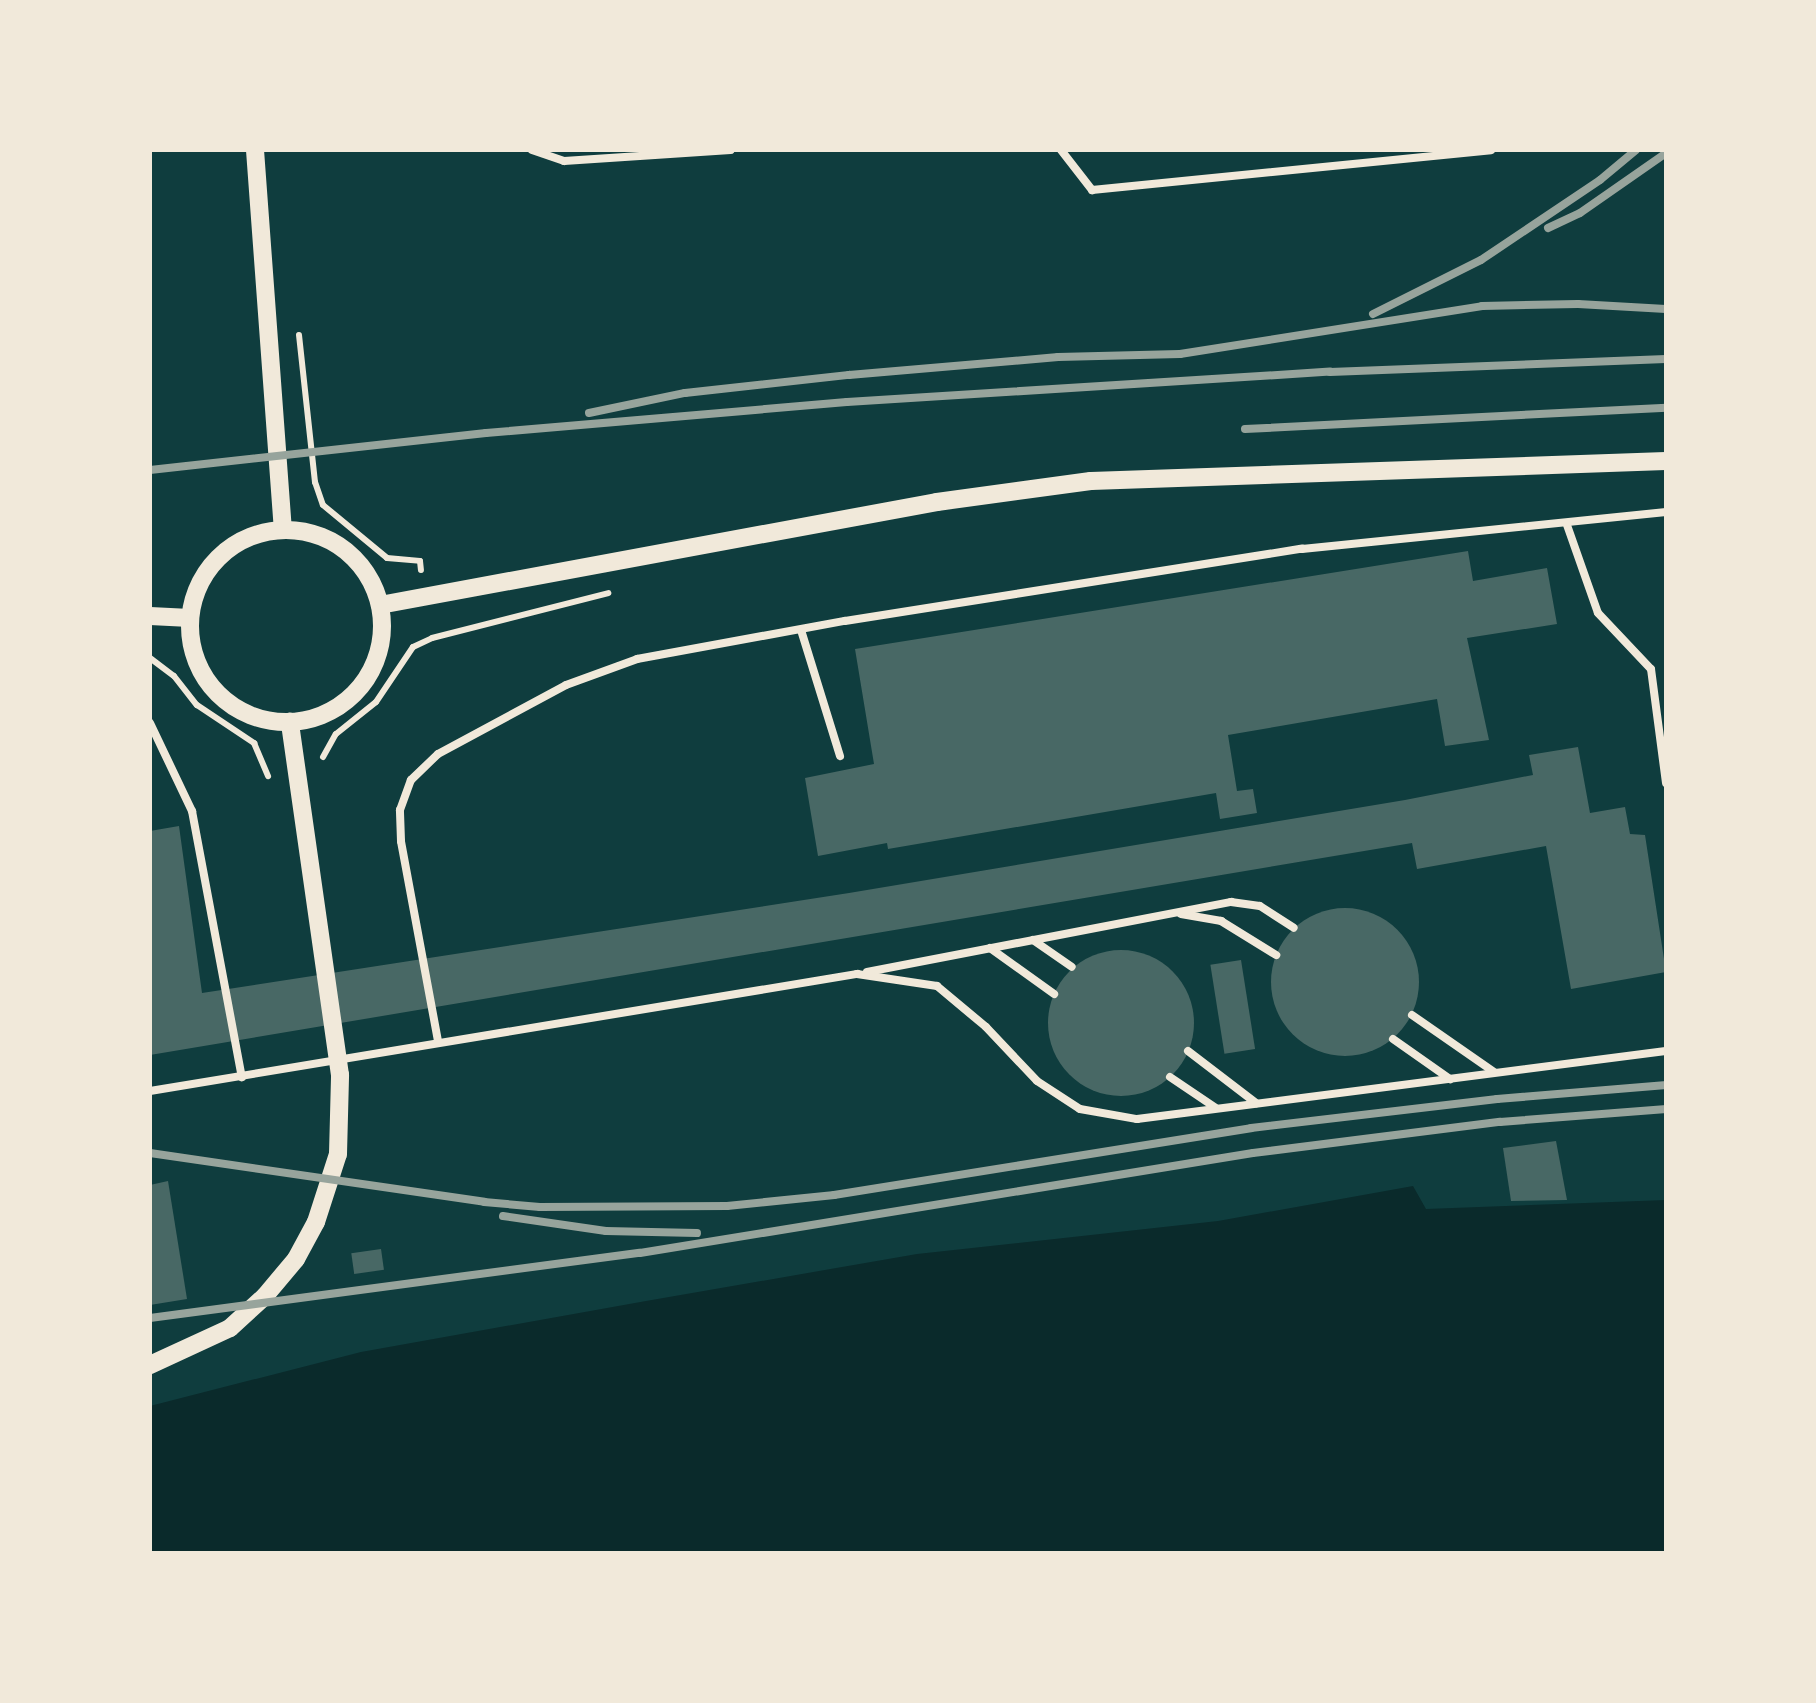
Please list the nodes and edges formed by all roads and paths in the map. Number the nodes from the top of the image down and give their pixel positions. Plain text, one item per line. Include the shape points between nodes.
1 (256, 150) edge
2 (532, 150) edge
3 (731, 150) edge
4 (1060, 150) edge
5 (1492, 150) edge
6 (310, 424) dead end
7 (1666, 460) edge
8 (1666, 512) edge
9 (1568, 525) junction
10 (283, 528) junction
11 (420, 561) dead end
12 (380, 605) junction
13 (150, 616) edge
14 (190, 618) junction
15 (801, 630) junction
16 (432, 638) dead end
17 (150, 658) edge
18 (290, 722) junction
19 (150, 723) edge
20 (840, 756) dead end
21 (323, 764) dead end
22 (271, 782) dead end
23 (1666, 783) edge
24 (1174, 912) junction
25 (1294, 928) dead end
26 (1033, 940) junction
27 (990, 948) junction
28 (1276, 955) dead end
29 (1072, 967) dead end
30 (857, 974) junction
31 (1054, 994) dead end
32 (1412, 1015) dead end
33 (1392, 1039) dead end
34 (438, 1041) junction
35 (1188, 1051) dead end
36 (1666, 1051) edge
37 (1494, 1073) junction
38 (1170, 1077) dead end
39 (242, 1078) junction
40 (1450, 1079) junction
41 (150, 1091) edge
42 (1256, 1104) junction
43 (1216, 1109) junction
44 (150, 1366) edge

1 - 10 street
2 - 3 lane via 564,161
4 - 5 lane via 1092,190
6 - 11 path via 323,505 387,558
7 - 12 street via 1091,481 937,502
8 - 9 lane
9 - 15 lane via 1302,549
9 - 23 lane via 1598,613 1651,669
10 - 12 street via 308,532 353,556
10 - 14 street via 237,544 217,559
12 - 18 street via 378,656 365,682 319,717
13 - 14 street
14 - 18 street via 193,648 212,687 247,714
15 - 20 lane
15 - 34 lane via 637,659 566,685 438,754 412,780 400,810 401,841
16 - 21 path via 412,647 376,702 336,734
17 - 22 path via 197,705 254,743
18 - 44 street via 340,1075 342,1127 332,1180 296,1259 230,1328
19 - 39 lane via 192,810
24 - 25 lane via 1232,902 1260,906
24 - 26 lane
24 - 28 lane via 1221,921
26 - 27 lane
26 - 29 lane
27 - 30 lane
27 - 31 lane
30 - 34 lane
30 - 43 lane via 937,986 1037,1081 1080,1108 1137,1118
32 - 37 lane
33 - 40 lane
34 - 39 lane
35 - 42 lane
36 - 37 lane
37 - 40 lane
38 - 43 lane
39 - 41 lane
40 - 42 lane
42 - 43 lane

